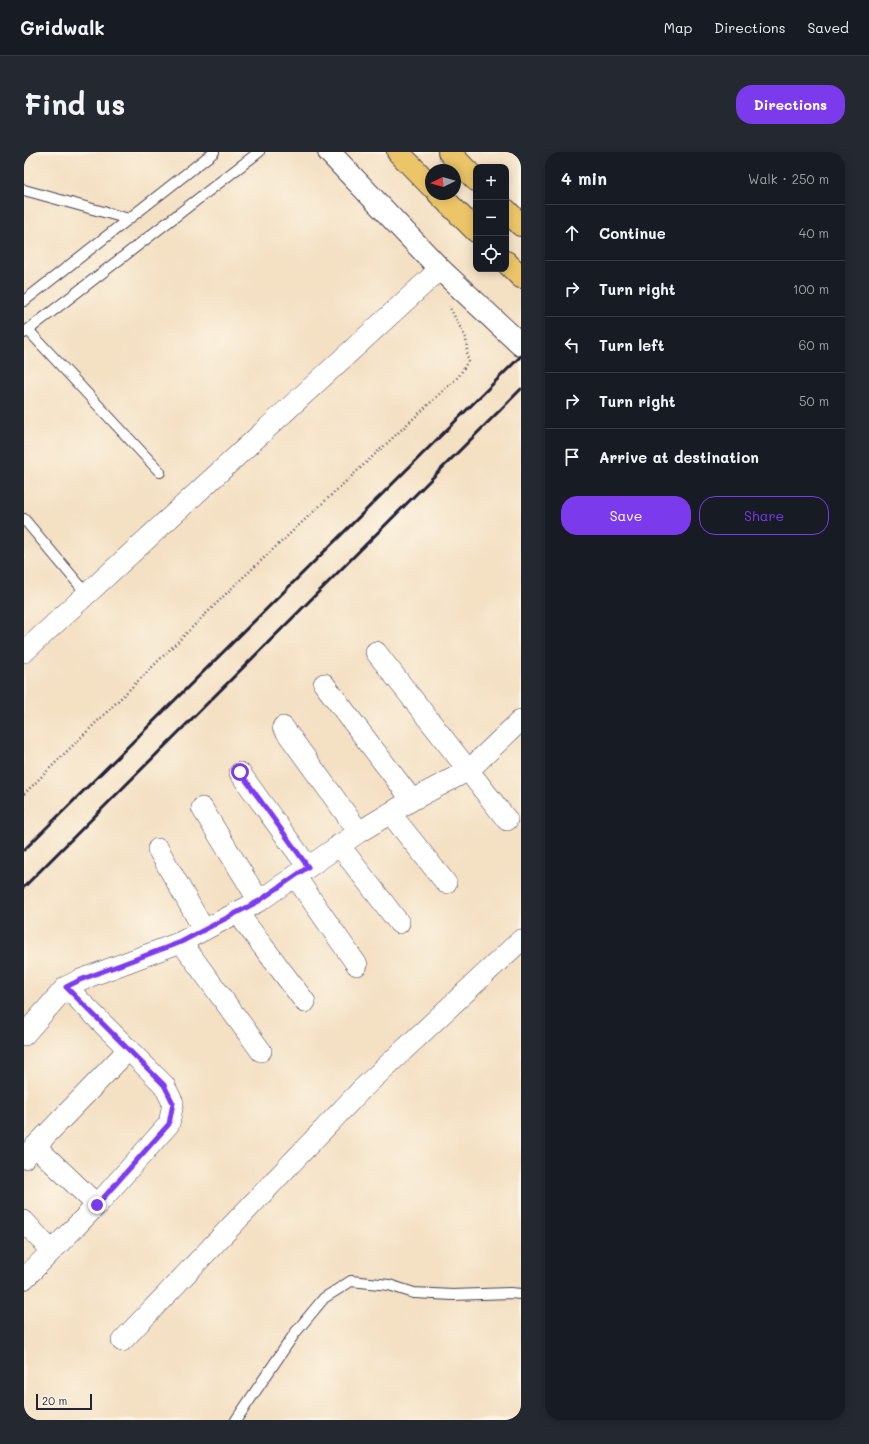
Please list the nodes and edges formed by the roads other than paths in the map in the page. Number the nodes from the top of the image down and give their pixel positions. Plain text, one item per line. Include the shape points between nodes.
1 (214, 152) edge
2 (258, 152) edge
3 (329, 152) edge
4 (398, 152) edge
5 (448, 152) edge
6 (473, 177) edge
7 (425, 180) edge
8 (24, 190) edge
9 (445, 200) edge
10 (509, 213) edge
11 (129, 219) junction
12 (521, 225) edge
13 (473, 228) edge
14 (509, 265) edge
15 (440, 269) junction
16 (521, 277) edge
17 (24, 301) edge
18 (26, 332) edge
19 (521, 345) edge
20 (160, 472) dead end
21 (24, 519) edge
22 (87, 594) junction
23 (24, 652) edge
24 (376, 652) dead end
25 (324, 684) dead end
26 (521, 720) edge
27 (283, 727) dead end
28 (469, 770) junction
29 (240, 772) dead end
30 (412, 800) junction
31 (202, 808) dead end
32 (390, 813) junction
33 (507, 820) dead end
34 (358, 832) junction
35 (339, 845) junction
36 (158, 849) dead end
37 (302, 871) junction
38 (446, 883) dead end
39 (259, 901) junction
40 (237, 912) junction
41 (399, 923) dead end
42 (204, 930) junction
43 (521, 940) edge
44 (181, 942) junction
45 (357, 965) dead end
46 (66, 987) junction
47 (305, 1002) dead end
48 (24, 1035) edge
49 (128, 1050) junction
50 (261, 1050) dead end
51 (30, 1152) edge
52 (97, 1205) junction
53 (24, 1220) edge
54 (51, 1251) junction
55 (24, 1278) edge
56 (521, 1294) edge
57 (122, 1341) dead end
58 (236, 1420) edge

1 - 11 lane
2 - 18 lane
3 - 15 street
4 - 7 highway
5 - 6 highway
8 - 11 lane
9 - 13 highway
10 - 12 highway
11 - 17 lane
14 - 16 highway
15 - 19 street
15 - 22 street
18 - 20 lane
21 - 22 lane
22 - 23 street
24 - 28 street
25 - 30 street
26 - 28 street
27 - 34 street
28 - 30 street
28 - 33 street
29 - 37 street
30 - 32 street
31 - 39 street
32 - 34 street
32 - 38 street
34 - 35 street
35 - 37 street
35 - 41 street
36 - 42 street
37 - 39 street
37 - 45 street
39 - 40 street
40 - 42 street
40 - 47 street
42 - 44 street
43 - 57 street via 361,1090
44 - 46 street
44 - 50 street
46 - 48 street
46 - 49 street
49 - 51 street
49 - 52 street via 164,1085 173,1103 171,1117 169,1124
51 - 52 street
52 - 54 street
53 - 54 street
54 - 55 street
56 - 58 lane via 414,1293 389,1285 351,1282 324,1298 295,1333

